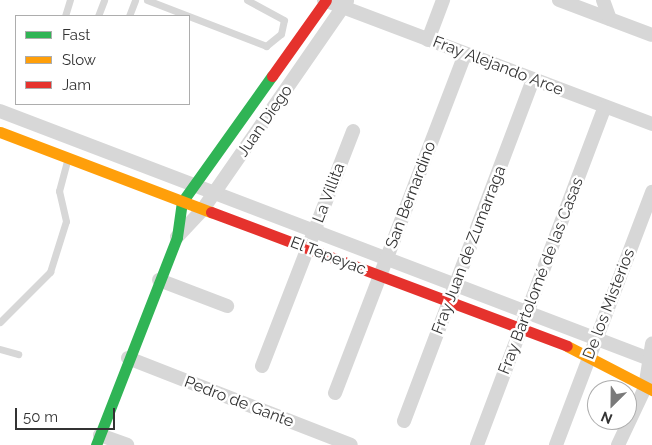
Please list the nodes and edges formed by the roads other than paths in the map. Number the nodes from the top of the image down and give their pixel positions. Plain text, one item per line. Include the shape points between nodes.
1 (70, 0) edge
2 (104, 0) edge
3 (135, 0) edge
4 (147, 0) edge
5 (247, 0) edge
6 (325, 0) edge
7 (443, 0) edge
8 (559, 0) edge
9 (603, 0) edge
10 (345, 4) edge
11 (65, 15) edge
12 (98, 15) edge
13 (129, 15) edge
14 (186, 15) edge
15 (190, 17) edge
16 (610, 19) junction
17 (652, 35) edge
18 (428, 40) junction
19 (465, 54) junction
20 (533, 80) junction
21 (605, 107) junction
22 (0, 111) edge
23 (652, 124) edge
24 (0, 132) edge
25 (353, 132) dead end
26 (68, 158) junction
27 (194, 185) junction
28 (215, 192) junction
29 (652, 192) edge
30 (182, 202) junction
31 (203, 210) junction
32 (313, 233) junction
33 (177, 237) junction
34 (307, 248) junction
35 (386, 260) junction
36 (380, 276) junction
37 (158, 280) junction
38 (455, 286) junction
39 (449, 302) junction
40 (228, 306) dead end
41 (527, 313) junction
42 (0, 322) edge
43 (521, 329) junction
44 (596, 340) junction
45 (652, 344) edge
46 (0, 349) edge
47 (18, 354) dead end
48 (590, 355) junction
49 (128, 358) junction
50 (649, 359) edge
51 (262, 366) dead end
52 (648, 389) edge
53 (335, 393) dead end
54 (404, 421) dead end
55 (98, 440) edge
56 (127, 445) edge
57 (350, 445) edge
58 (477, 445) edge
59 (556, 445) edge
60 (618, 445) edge

1 - 11 lane
2 - 12 lane
3 - 13 lane
4 - 14 lane
5 - 15 lane via 284,20 281,34 266,46
6 - 10 street, Fray Alejando Arce
6 - 27 street, Juan Diego
7 - 18 street
8 - 16 street
9 - 16 street
10 - 18 street, Fray Alejando Arce
10 - 28 street, Juan Diego
16 - 17 street
18 - 19 street, Fray Alejando Arce
19 - 20 street, Fray Alejando Arce
19 - 35 street, San Bernardino
20 - 21 street, Fray Alejando Arce
20 - 38 street, Fray Juan de Zumarraga
21 - 23 street, Fray Alejando Arce
21 - 41 street, Fray Bartolomé de las Casas
22 - 27 street, El Tepeyac
24 - 26 street, El Tepeyac
25 - 32 street, La Villita
26 - 30 street, El Tepeyac
26 - 42 lane via 60,190 66,221 50,272
27 - 28 street, El Tepeyac
27 - 30 street, Juan Diego
28 - 31 street, Juan Diego
28 - 32 street, El Tepeyac
29 - 44 street, De los Misterios
30 - 31 street, El Tepeyac
30 - 33 street, Juan Diego
31 - 33 street, Juan Diego
31 - 34 street, El Tepeyac
32 - 34 street, La Villita
32 - 35 street, El Tepeyac
33 - 37 street, Juan Diego
34 - 36 street, El Tepeyac
34 - 51 street, La Villita
35 - 36 street, San Bernardino
35 - 38 street, El Tepeyac
36 - 39 street, El Tepeyac
36 - 53 street, San Bernardino
37 - 40 street
37 - 49 street, Juan Diego
38 - 39 street, Fray Juan de Zumarraga
38 - 41 street, El Tepeyac
39 - 43 street, El Tepeyac
39 - 54 street, Fray Juan de Zumarraga
41 - 43 street, Fray Bartolomé de las Casas
41 - 44 street, El Tepeyac
43 - 48 street, El Tepeyac
43 - 58 street, Fray Bartolomé de las Casas
44 - 48 street, De los Misterios
44 - 50 street, El Tepeyac
45 - 50 street
46 - 47 lane
48 - 52 street, El Tepeyac
48 - 59 street, De los Misterios
49 - 55 street, Juan Diego
49 - 57 street, Pedro de Gante
50 - 52 street
52 - 60 street
55 - 56 street

